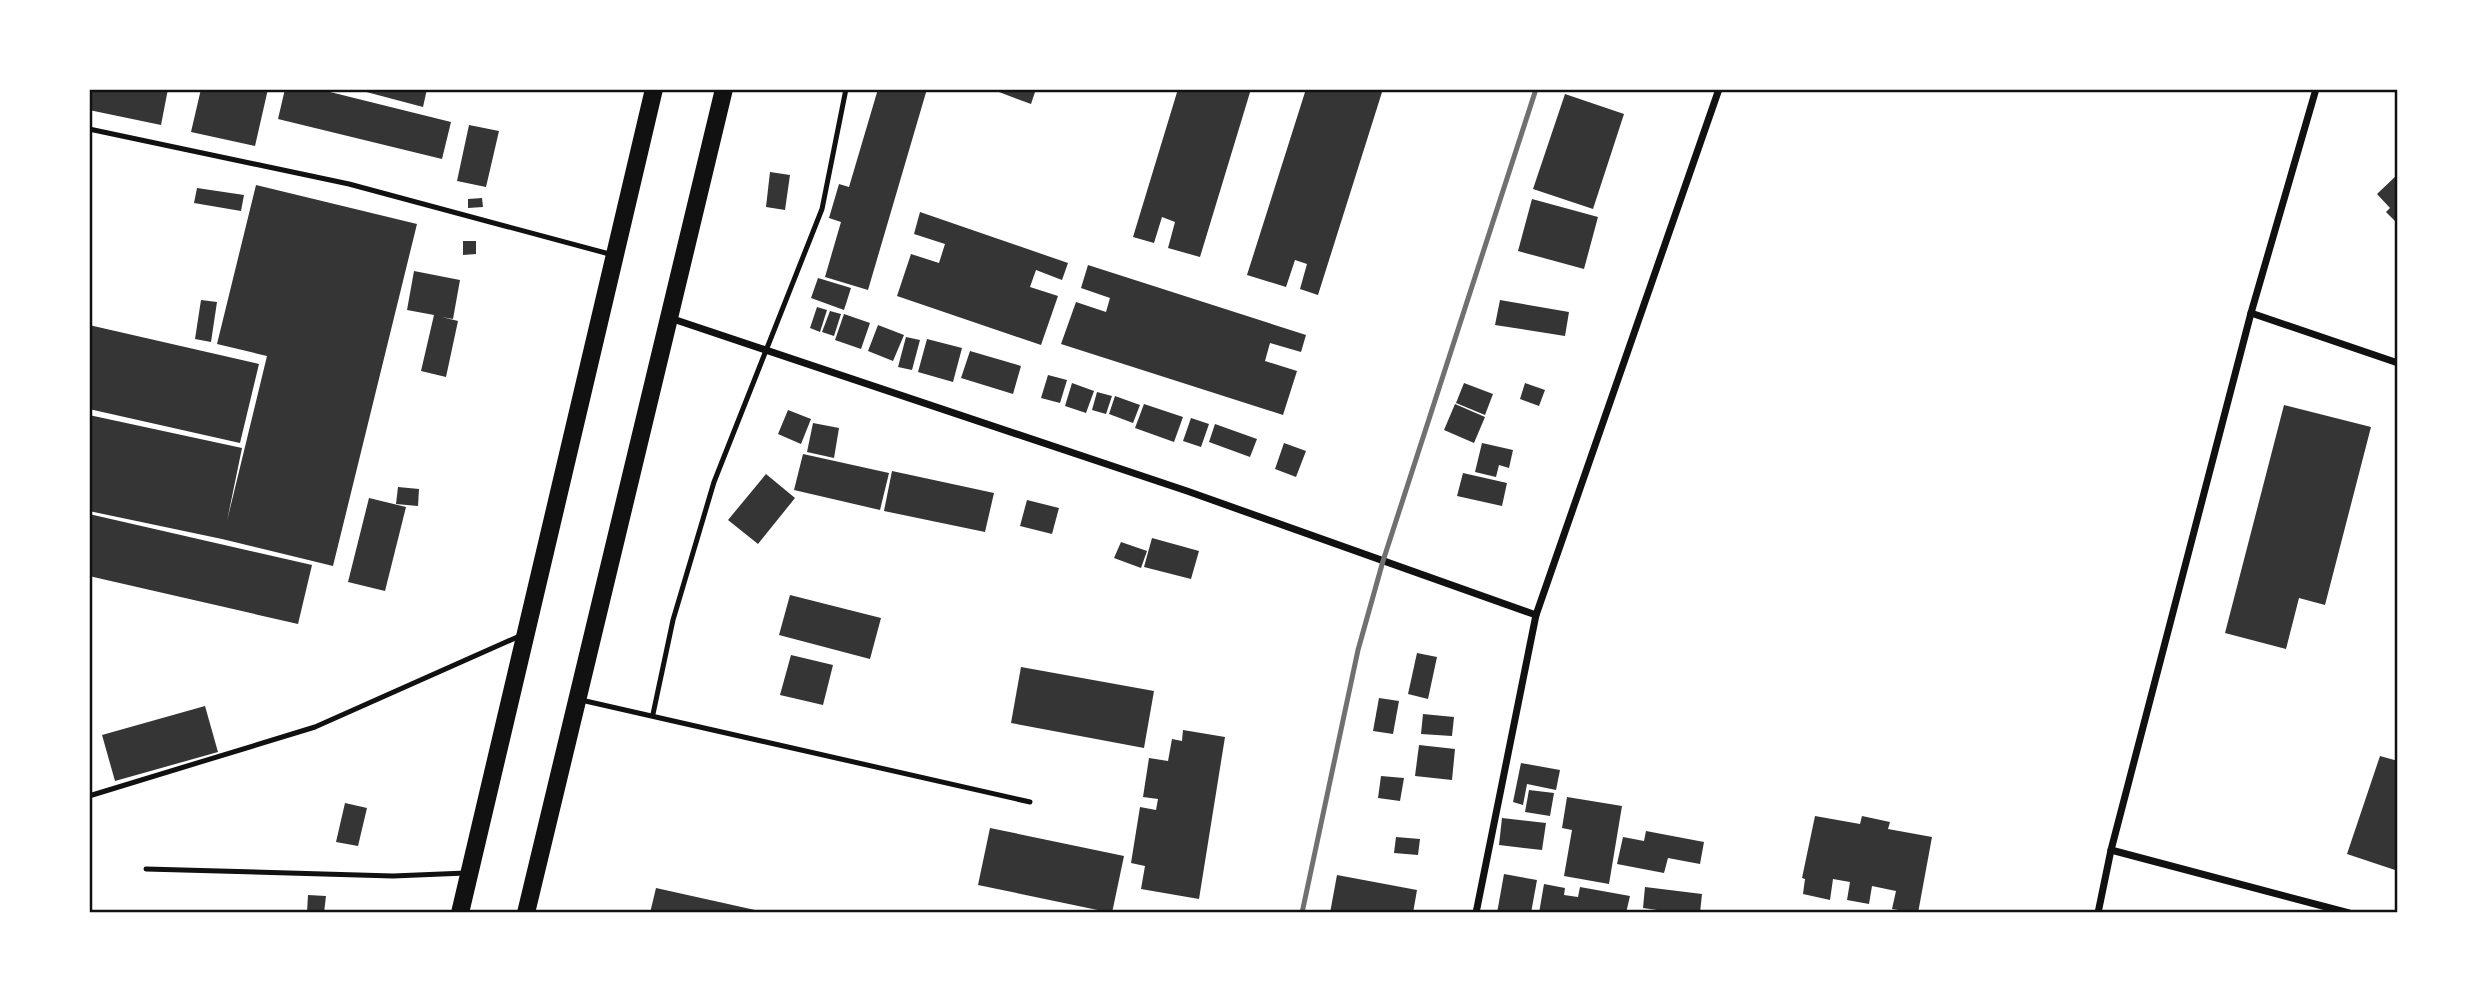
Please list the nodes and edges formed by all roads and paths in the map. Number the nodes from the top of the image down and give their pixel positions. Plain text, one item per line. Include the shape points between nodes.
1 (654, 89) edge
2 (724, 89) edge
3 (846, 89) edge
4 (1719, 89) edge
5 (2316, 89) edge
6 (89, 129) edge
7 (615, 256) junction
8 (2251, 313) junction
9 (670, 318) junction
10 (767, 351) junction
11 (2398, 363) edge
12 (1535, 615) junction
13 (526, 634) junction
14 (578, 699) junction
15 (653, 714) junction
16 (89, 796) edge
17 (1030, 802) dead end
18 (2111, 850) junction
19 (146, 869) dead end
20 (469, 873) junction
21 (460, 913) edge
22 (526, 913) edge
23 (1476, 913) edge
24 (2098, 913) edge
25 (2349, 913) edge

1 - 7 main road
2 - 9 main road
3 - 10 lane via 822,209
4 - 12 street
5 - 8 street
6 - 7 lane via 349,184
7 - 13 main road
8 - 11 street
8 - 18 street
9 - 10 street
9 - 14 main road
10 - 12 street via 1187,491
10 - 15 lane via 714,482 673,620
12 - 23 street
13 - 16 lane via 315,727
13 - 20 main road
14 - 15 lane
14 - 22 main road
15 - 17 lane
18 - 24 street
18 - 25 street
19 - 20 lane via 393,876
20 - 21 main road

